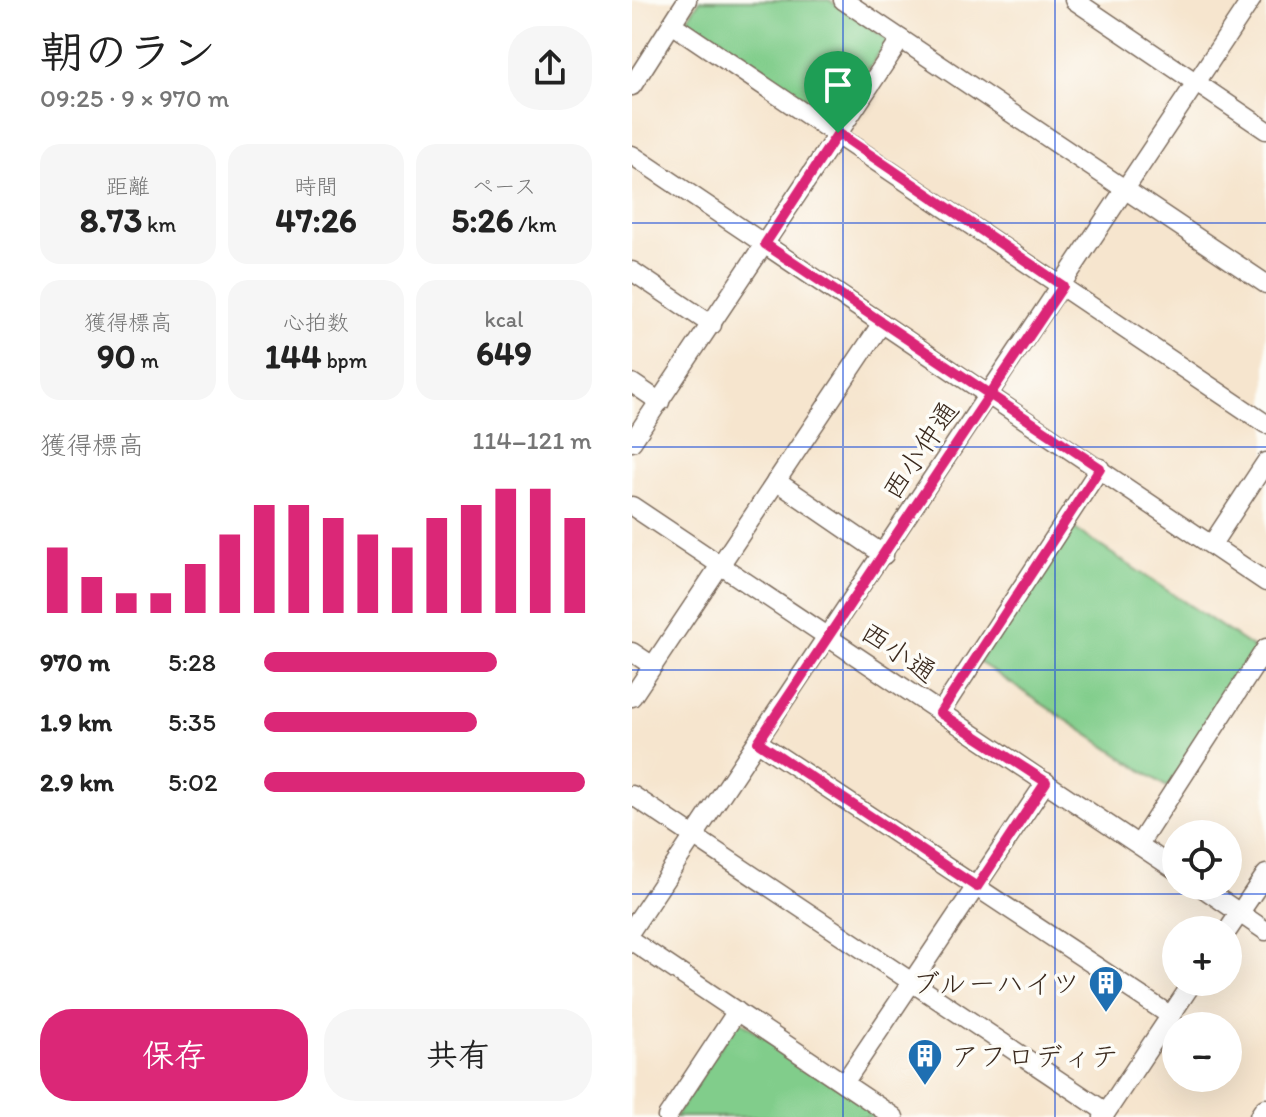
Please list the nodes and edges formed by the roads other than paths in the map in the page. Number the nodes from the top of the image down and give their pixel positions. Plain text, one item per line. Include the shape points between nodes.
1 (687, 0) edge
2 (843, 0) edge
3 (1074, 0) edge
4 (1251, 0) edge
5 (866, 6) edge
6 (672, 24) junction
7 (901, 39) junction
8 (1196, 83) junction
9 (632, 86) edge
10 (1266, 130) edge
11 (838, 133) junction
12 (632, 155) edge
13 (1127, 190) junction
14 (765, 244) junction
15 (632, 271) edge
16 (1266, 284) edge
17 (1063, 286) junction
18 (882, 323) junction
19 (712, 325) junction
20 (632, 383) edge
21 (990, 396) junction
22 (660, 402) junction
23 (1266, 424) edge
24 (632, 442) edge
25 (1266, 462) edge
26 (1100, 468) junction
27 (776, 481) junction
28 (632, 506) edge
29 (1212, 544) junction
30 (884, 555) junction
31 (720, 565) junction
32 (1266, 582) edge
33 (827, 639) junction
34 (1266, 648) edge
35 (632, 652) edge
36 (653, 666) junction
37 (632, 697) edge
38 (940, 713) junction
39 (758, 742) junction
40 (1046, 782) junction
41 (632, 795) edge
42 (693, 836) junction
43 (1139, 844) junction
44 (1162, 860) edge
45 (1266, 874) edge
46 (977, 887) junction
47 (1220, 900) edge
48 (1239, 913) junction
49 (1237, 916) edge
50 (632, 929) edge
51 (1266, 931) edge
52 (632, 941) edge
53 (913, 983) junction
54 (737, 1011) junction
55 (1165, 1012) edge
56 (1162, 1029) edge
57 (844, 1083) junction
58 (1266, 1111) edge
59 (1104, 1115) edge
60 (667, 1117) edge
61 (894, 1117) edge
62 (1262, 1117) edge

1 - 6 street
2 - 5 street
3 - 8 street
4 - 8 street, 西小仲通
5 - 7 street
6 - 9 street
6 - 11 street
7 - 11 street
7 - 13 street
8 - 10 street
8 - 13 street, 西小仲通
11 - 14 street
11 - 17 street
12 - 14 street
13 - 16 street
13 - 17 street, 西小仲通
14 - 18 street
14 - 19 street
15 - 19 street
17 - 21 street, 西小仲通
17 - 23 street
18 - 21 street
18 - 27 street
19 - 22 street
20 - 22 street
21 - 26 street
21 - 30 street, 西小仲通
22 - 24 street
25 - 29 street
26 - 29 street
26 - 38 street
27 - 30 street
27 - 31 street
28 - 31 street, 西小通
29 - 32 street
30 - 33 street, 西小仲通
31 - 33 street, 西小通
31 - 36 street
33 - 38 street, 西小通
33 - 39 street, 西小仲通
34 - 43 street
35 - 36 street
36 - 37 street
38 - 40 street, 西小通
39 - 42 street, 西小仲通
39 - 46 street
40 - 43 street, 西小通
40 - 46 street
41 - 42 street
42 - 50 street, 西小仲通
42 - 53 street
43 - 44 street, 西小通
45 - 48 street
46 - 53 street
46 - 55 street
47 - 48 street
48 - 49 street
48 - 51 street
52 - 54 street
53 - 57 street
53 - 59 street
54 - 57 street
54 - 60 street
56 - 59 street
57 - 61 street
58 - 62 main road

